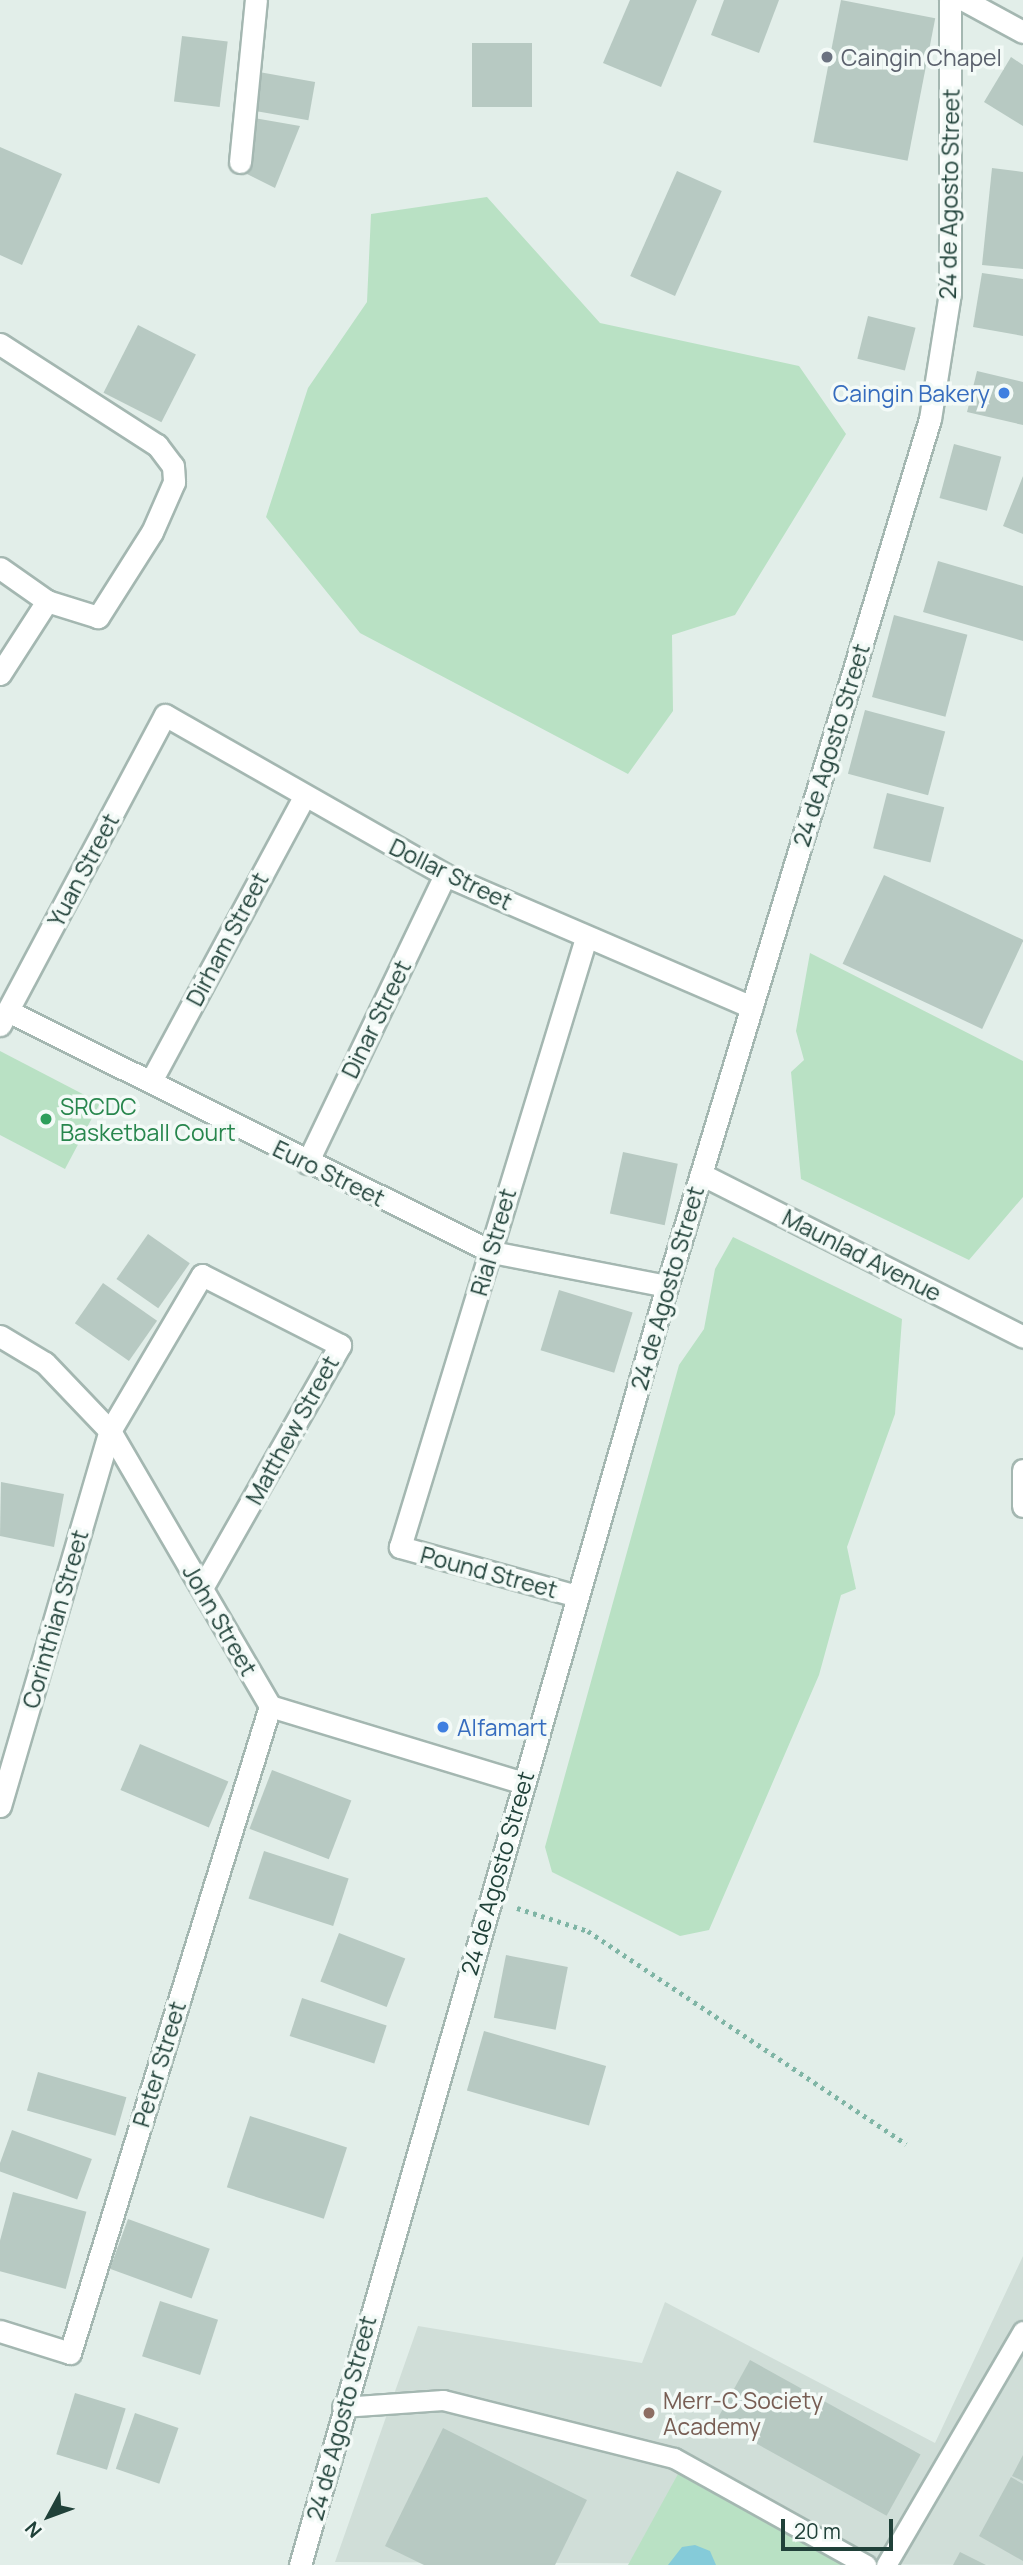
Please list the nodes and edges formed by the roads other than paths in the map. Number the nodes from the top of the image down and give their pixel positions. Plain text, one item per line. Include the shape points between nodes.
1 (256, 0) edge
2 (950, 0) edge
3 (964, 0) edge
4 (1023, 32) edge
5 (240, 162) dead end
6 (0, 344) edge
7 (0, 568) edge
8 (47, 601) junction
9 (0, 674) edge
10 (165, 715) joint
11 (304, 797) junction
12 (446, 875) junction
13 (586, 938) junction
14 (752, 1007) junction
15 (4, 1018) edge
16 (151, 1081) junction
17 (307, 1163) junction
18 (701, 1174) junction
19 (492, 1252) junction
20 (667, 1286) junction
21 (0, 1336) edge
22 (1023, 1337) edge
23 (110, 1431) junction
24 (1023, 1470) edge
25 (1023, 1506) edge
26 (400, 1547) joint
27 (202, 1588) junction
28 (578, 1596) junction
29 (270, 1706) junction
30 (523, 1783) junction
31 (0, 1806) edge
32 (0, 2331) edge
33 (1023, 2332) edge
34 (342, 2407) junction
35 (300, 2565) edge
36 (866, 2565) edge
37 (886, 2565) edge

1 - 5 street
2 - 14 street, 24 de Agosto Street via 950,293 930,419
3 - 4 street
6 - 8 street via 157,446 173,466 174,482 152,532 98,617
7 - 8 street
8 - 9 street
10 - 11 street, Dollar Street
10 - 15 street, Yuan Street
11 - 12 street, Dollar Street
11 - 16 street, Dirham Street
12 - 13 street, Dollar Street
12 - 17 street, Dinar Street
13 - 14 street, Dollar Street
13 - 19 street, Rial Street
14 - 18 street, 24 de Agosto Street
15 - 16 street, Euro Street
16 - 17 street, Euro Street
17 - 19 street, Euro Street
18 - 20 street, 24 de Agosto Street
18 - 22 street, Maunlad Avenue
19 - 20 street, Euro Street
19 - 26 street, Rial Street
20 - 28 street, 24 de Agosto Street
21 - 23 street, John Street via 46,1363
23 - 27 street, John Street
23 - 27 street, Matthew Street via 202,1275 340,1345
23 - 31 street, Corinthian Street
24 - 25 street
26 - 28 street, Pound Street
27 - 29 street, John Street
28 - 30 street, 24 de Agosto Street
29 - 30 street
29 - 32 street, Peter Street via 70,2353
30 - 34 street, 24 de Agosto Street
33 - 37 lane
34 - 35 street, 24 de Agosto Street
34 - 36 lane via 443,2400 674,2458

